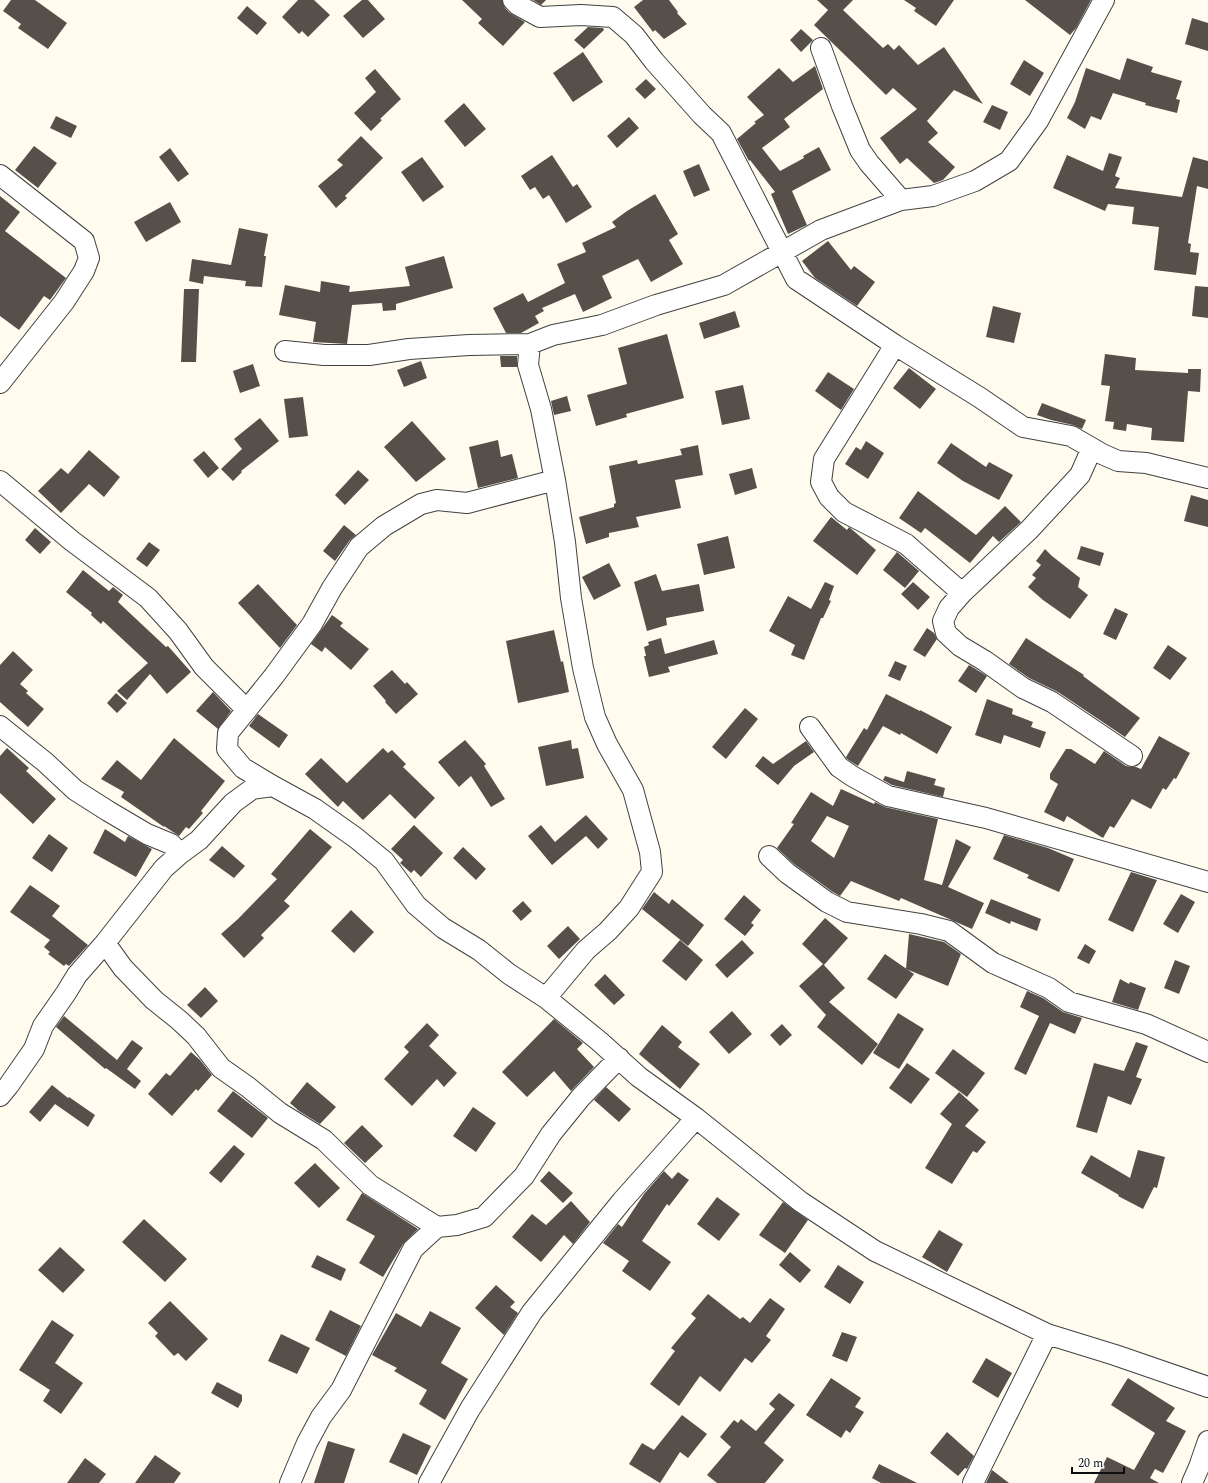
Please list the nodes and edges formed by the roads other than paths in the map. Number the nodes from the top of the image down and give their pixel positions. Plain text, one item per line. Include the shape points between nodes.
1 (513, 0) edge
2 (1104, 0) edge
3 (821, 48) dead end
4 (0, 175) edge
5 (901, 200) junction
6 (782, 251) junction
7 (530, 344) junction
8 (895, 345) junction
9 (285, 351) dead end
10 (0, 383) edge
11 (1092, 448) junction
12 (1208, 478) edge
13 (555, 480) junction
14 (0, 481) edge
15 (962, 593) junction
16 (247, 710) junction
17 (0, 726) edge
18 (810, 727) dead end
19 (1132, 756) dead end
20 (273, 786) junction
21 (180, 854) junction
22 (769, 856) dead end
23 (1208, 882) edge
24 (105, 943) junction
25 (546, 998) junction
26 (1208, 1052) edge
27 (619, 1058) junction
28 (0, 1096) edge
29 (696, 1118) junction
30 (437, 1227) junction
31 (1046, 1334) junction
32 (1208, 1387) edge
33 (1208, 1441) edge
34 (290, 1483) edge
35 (429, 1483) edge
36 (973, 1483) edge
37 (1192, 1483) edge

1 - 6 street via 540,17 613,17 634,35 654,61 721,133
2 - 5 street via 1038,121 1009,161 975,182 933,196
3 - 5 street via 860,150
4 - 10 street via 84,241 89,258 84,271 64,302
5 - 6 street via 821,230
6 - 7 street via 724,285 656,305 602,325 553,335
6 - 8 street via 796,279
7 - 9 street via 409,349 369,355 324,355
7 - 13 street via 528,365 541,409
8 - 11 street via 1023,427 1071,436
8 - 15 street via 824,459 821,482 829,497 844,512 906,544
11 - 12 street via 1118,461 1146,463
11 - 15 street via 1080,476 1029,530
13 - 16 street via 467,503 437,500 422,504 384,526 359,547 312,624
13 - 25 street via 571,598 583,668 595,717 633,790 650,852 652,872 629,908 586,950
14 - 16 street via 72,542 148,598 178,631 204,667
15 - 19 street via 949,608 943,622 946,633 960,646 1023,688 1052,702
16 - 20 street via 228,733 227,749 243,768
17 - 21 street via 75,790 140,830 171,844
18 - 23 street via 839,766 888,796 986,818
20 - 21 street via 252,789 233,803 198,840
20 - 25 street via 315,809 356,838 384,861 416,905 443,928 479,950 509,974
21 - 24 street via 164,868
22 - 26 street via 787,873 827,902 847,912 949,931 993,963 1049,988 1069,1002 1146,1024
24 - 28 street via 77,975 43,1026 34,1049
24 - 30 street via 123,968 154,1000 196,1036 221,1068 248,1086 280,1113 324,1140 370,1185
25 - 27 street
27 - 29 street via 639,1077
27 - 30 street via 580,1097 551,1134 524,1176 484,1217 458,1225
29 - 31 street via 801,1202 875,1251
29 - 35 street via 622,1200 532,1312 470,1409
30 - 34 street via 413,1249 341,1390 321,1417
31 - 32 street
31 - 36 street
33 - 37 street

